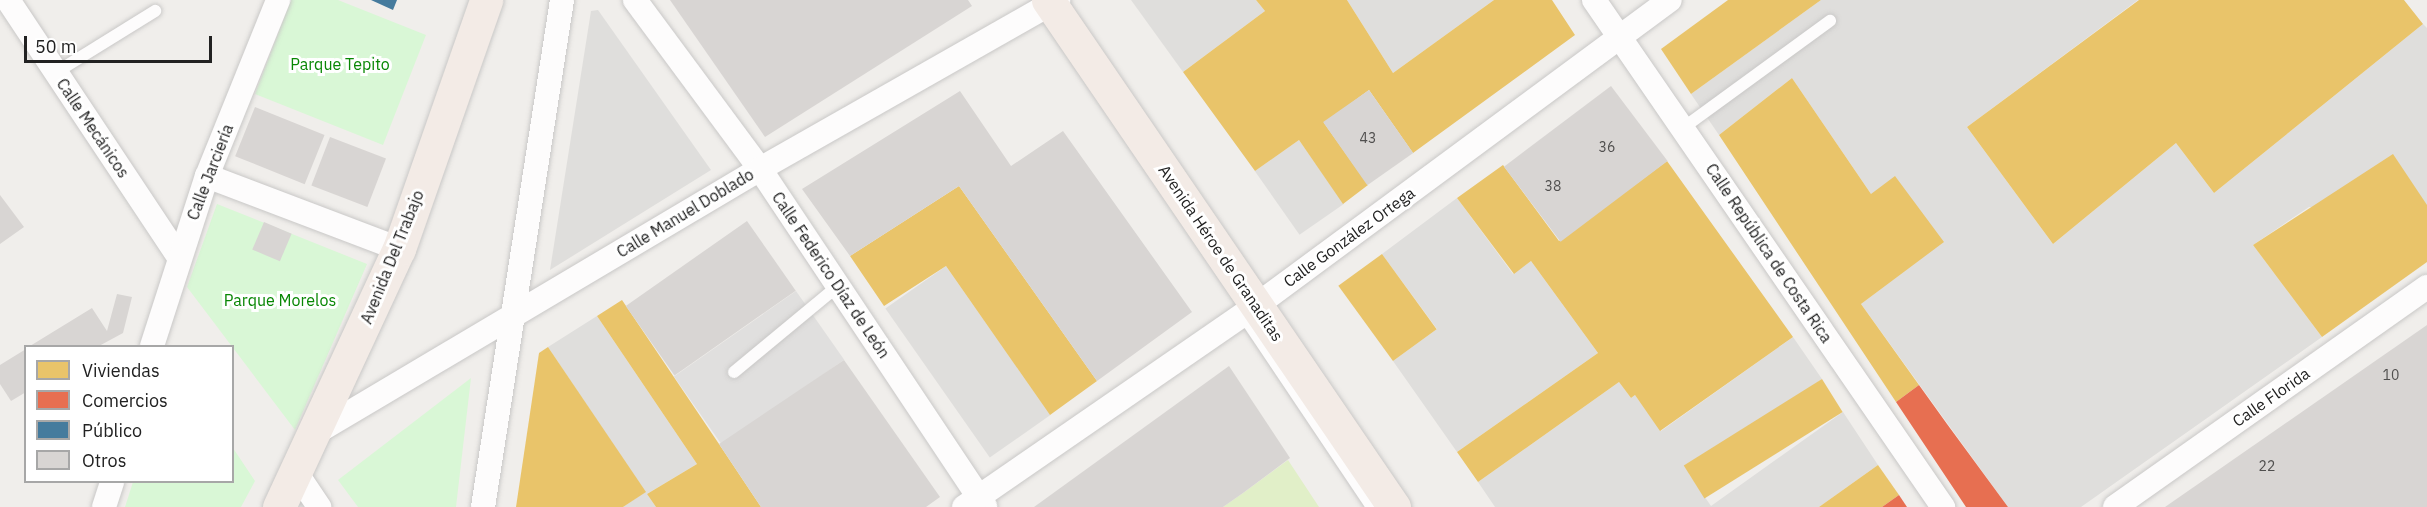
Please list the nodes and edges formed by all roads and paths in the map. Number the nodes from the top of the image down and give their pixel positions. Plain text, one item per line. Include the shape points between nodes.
1 (8, 0) edge
2 (278, 0) edge
3 (486, 0) edge
4 (562, 0) edge
5 (635, 0) edge
6 (1594, 0) edge
7 (1670, 0) edge
8 (1045, 6) edge
9 (155, 11) dead end
10 (1830, 21) dead end
11 (1620, 39) junction
12 (56, 73) junction
13 (1683, 128) junction
14 (760, 169) junction
15 (207, 176) junction
16 (399, 249) junction
17 (178, 256) junction
18 (838, 286) junction
19 (2427, 287) edge
20 (1245, 308) junction
21 (511, 317) junction
22 (152, 345) edge
23 (734, 372) dead end
24 (317, 432) junction
25 (297, 474) junction
26 (112, 483) edge
27 (975, 503) edge
28 (104, 507) edge
29 (279, 507) edge
30 (319, 507) edge
31 (483, 507) edge
32 (1372, 507) edge
33 (1394, 507) edge
34 (1943, 507) edge
35 (2115, 507) edge

1 - 12 street, Calle Mecánicos
2 - 15 street, Calle Jarciería
3 - 16 main road, Avenida Del Trabajo
4 - 21 street
5 - 14 street, Calle Federico Díaz de León
6 - 11 street, Calle República de Costa Rica
7 - 11 street, Calle González Ortega
8 - 14 street, Calle Manuel Doblado
8 - 20 main road, Avenida Héroe de Granaditas
9 - 12 lane
10 - 13 lane
11 - 13 street, Calle República de Costa Rica
11 - 20 street, Calle González Ortega
12 - 17 street, Calle Mecánicos
13 - 34 street, Calle República de Costa Rica
14 - 18 street, Calle Federico Díaz de León
14 - 21 street, Calle Manuel Doblado
15 - 16 street
15 - 17 street, Calle Jarciería
16 - 24 main road, Avenida Del Trabajo
17 - 22 street, Calle Jarciería
18 - 23 lane
18 - 27 street, Calle Federico Díaz de León
19 - 35 street, Calle Florida
20 - 27 street, Calle González Ortega
20 - 32 lane
20 - 33 main road, Avenida Héroe de Granaditas
21 - 24 street, Calle Manuel Doblado
21 - 31 street
24 - 25 main road, Avenida Del Trabajo
25 - 29 main road, Avenida Del Trabajo
25 - 30 street
26 - 28 street

